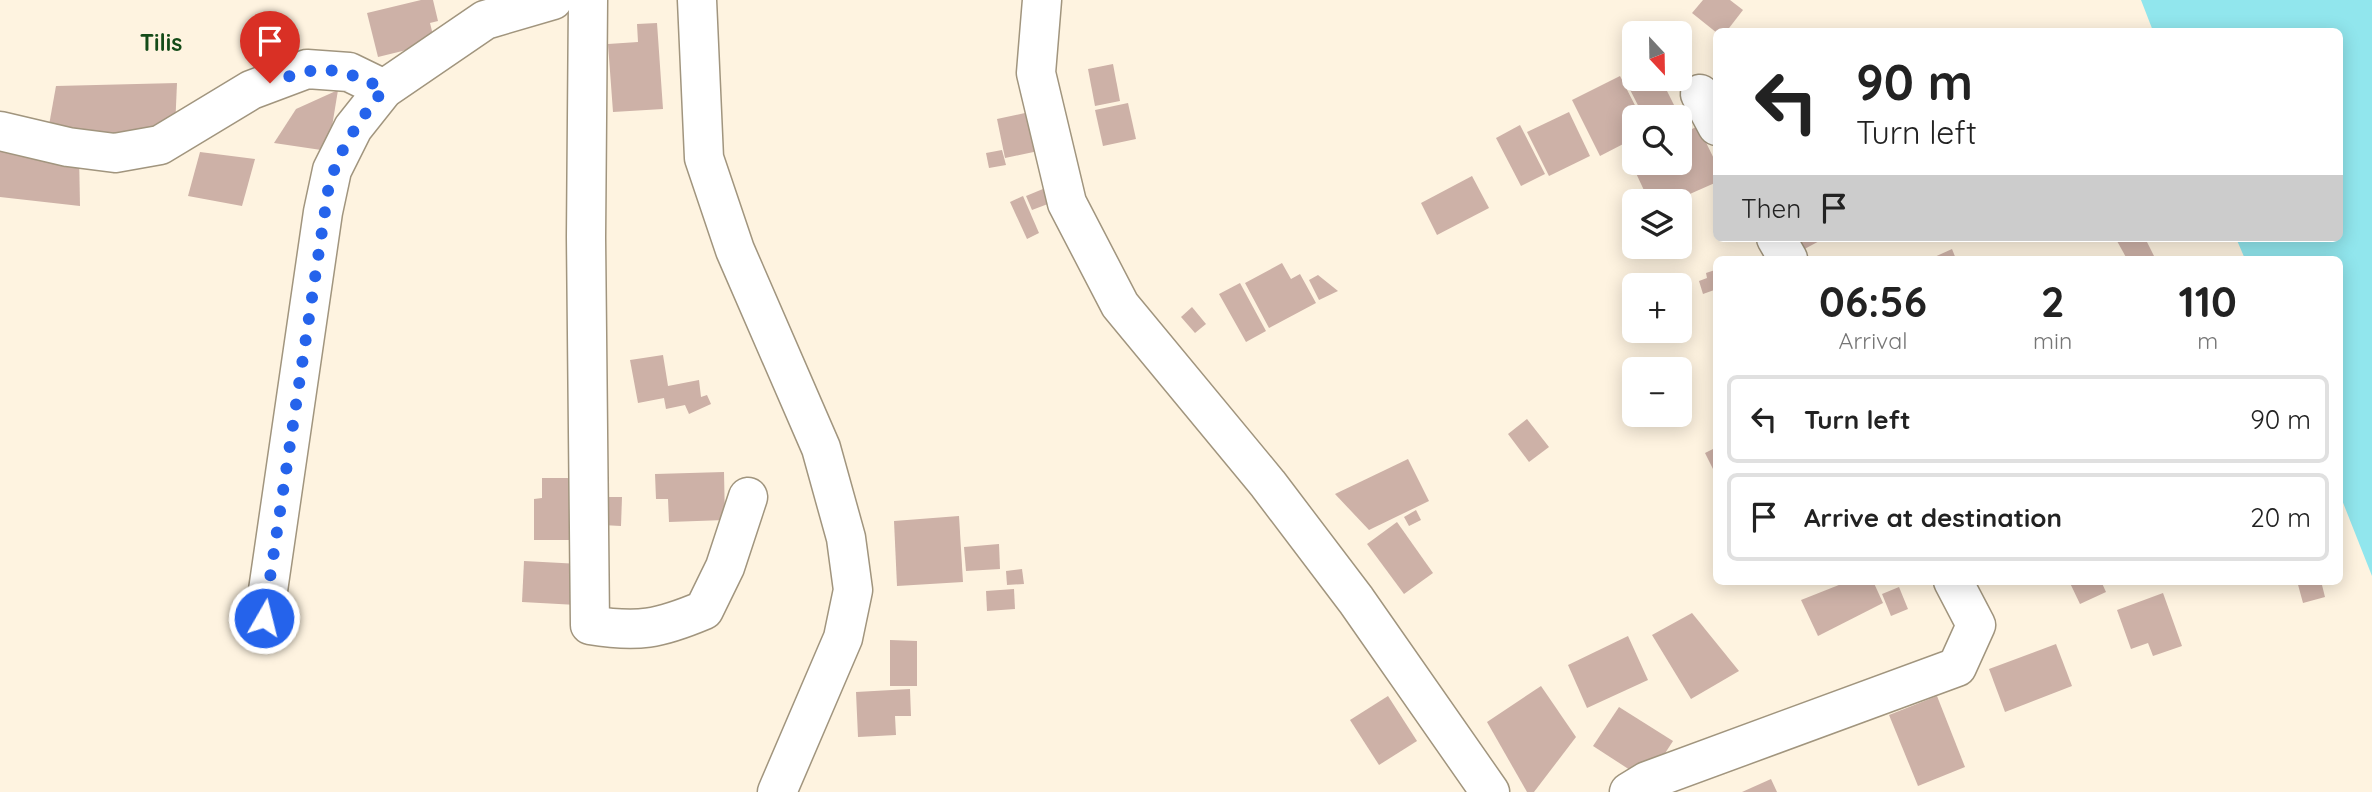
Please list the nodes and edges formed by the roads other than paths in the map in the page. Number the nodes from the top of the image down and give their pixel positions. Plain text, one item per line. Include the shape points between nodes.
1 (553, 0) edge
2 (588, 0) edge
3 (697, 0) edge
4 (1042, 0) edge
5 (384, 89) junction
6 (0, 131) edge
7 (748, 497) dead end
8 (1955, 585) edge
9 (264, 618) dead end
10 (777, 792) edge
11 (1490, 792) edge
12 (1629, 792) edge

1 - 5 street via 485,20
2 - 7 street via 590,625 627,631 667,625 704,610 725,567
3 - 10 street via 704,158 735,250 821,448 846,538 853,590 844,638
4 - 11 street via 1036,73 1067,202 1120,305 1348,589
5 - 6 street via 349,72 307,69 251,90 159,145 115,153
5 - 9 street via 354,128 332,170
8 - 12 street via 1976,625 1957,667 1647,781

